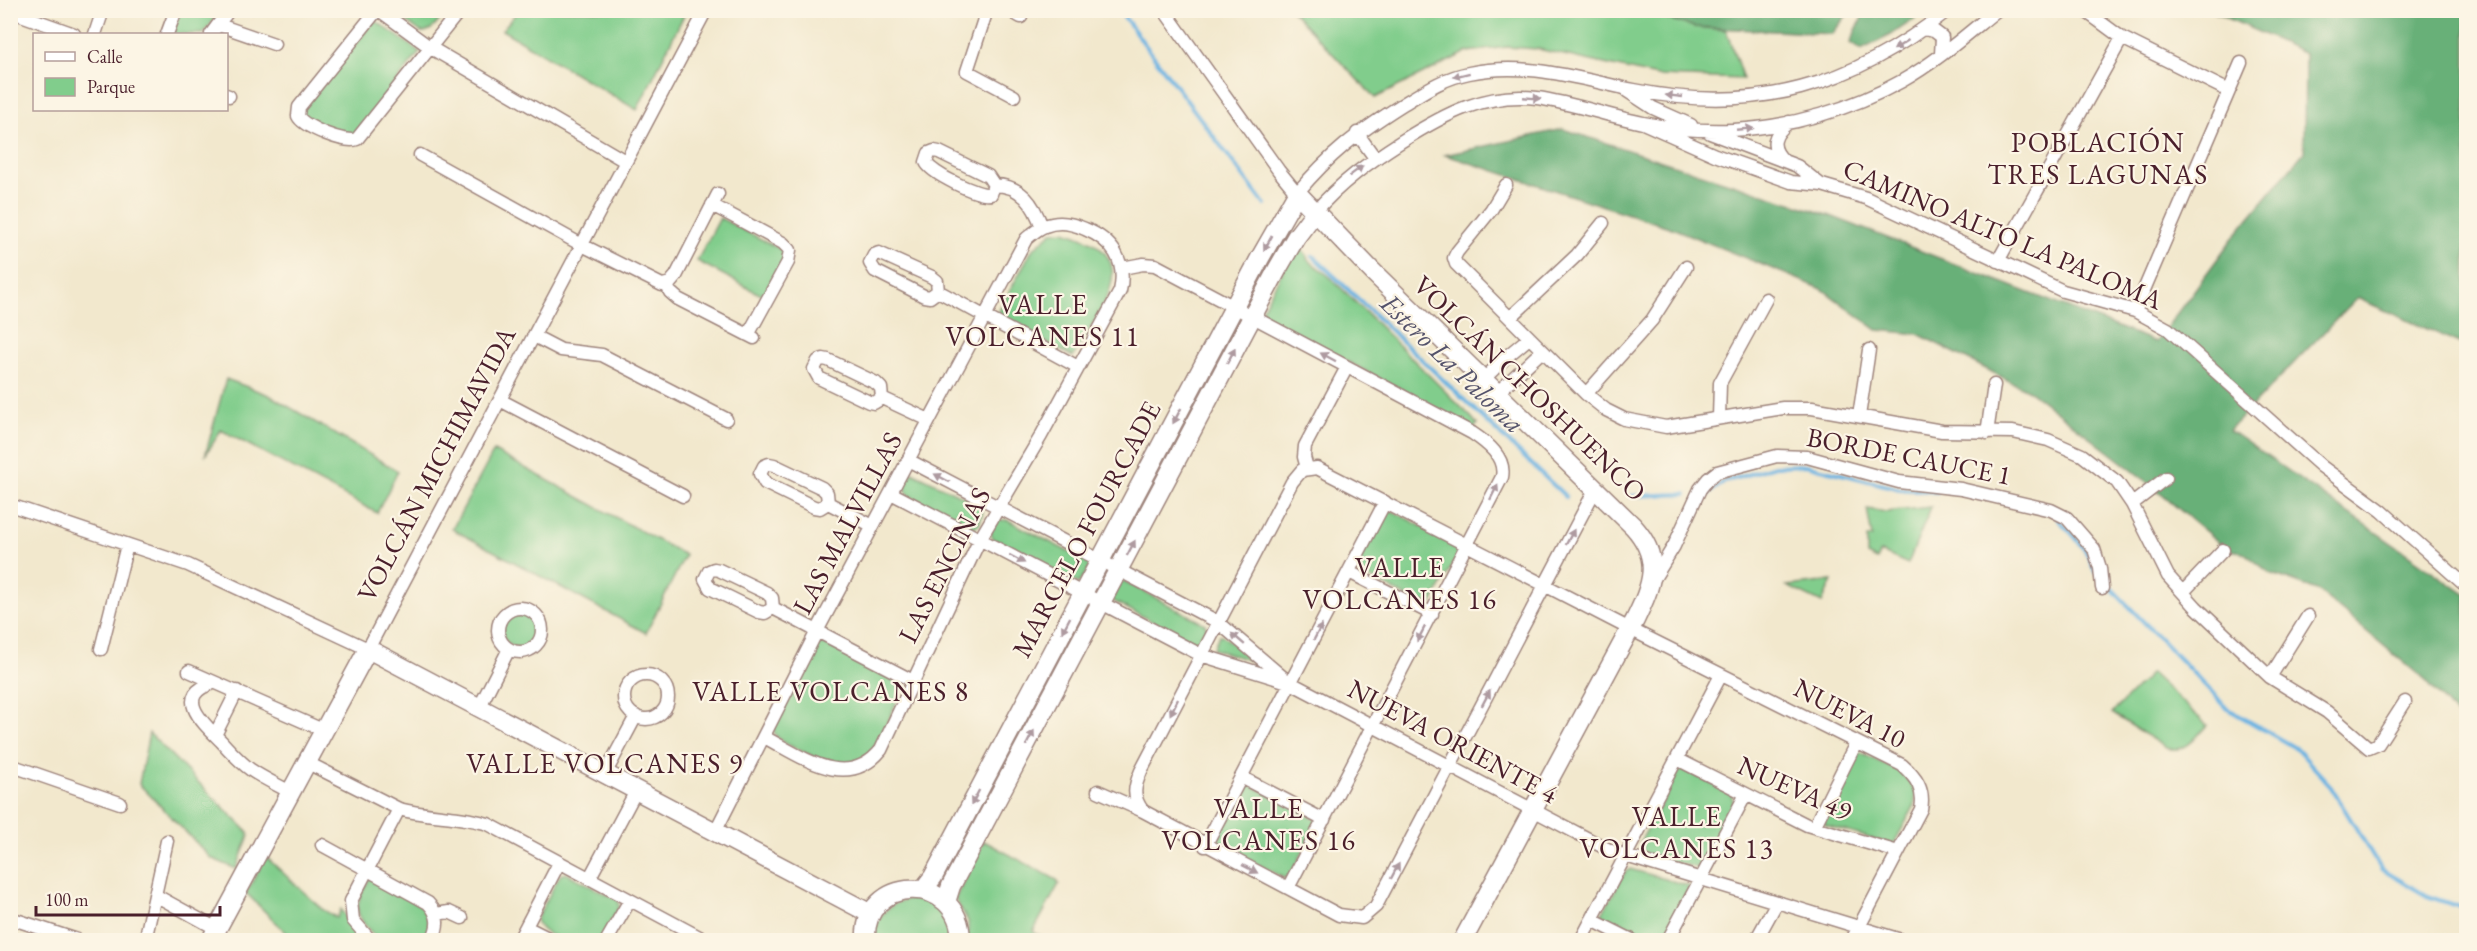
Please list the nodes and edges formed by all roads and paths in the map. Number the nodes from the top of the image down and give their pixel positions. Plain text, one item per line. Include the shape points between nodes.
1 (103, 10) edge
2 (176, 10) edge
3 (230, 10) edge
4 (378, 10) edge
5 (460, 10) edge
6 (706, 10) edge
7 (987, 10) edge
8 (1009, 10) edge
9 (1164, 10) edge
10 (1948, 10) edge
11 (1997, 10) edge
12 (2084, 10) edge
13 (10, 11) edge
14 (32, 14) edge
15 (1020, 17) dead end
16 (1924, 29) junction
17 (215, 30) edge
18 (72, 33) edge
19 (95, 33) edge
20 (167, 33) edge
21 (228, 33) edge
22 (2122, 38) junction
23 (274, 44) dead end
24 (431, 48) junction
25 (1941, 54) junction
26 (2241, 63) dead end
27 (1622, 88) junction
28 (2229, 91) junction
29 (1014, 96) dead end
30 (1790, 122) junction
31 (1643, 123) junction
32 (1701, 129) junction
33 (1358, 133) junction
34 (420, 155) dead end
35 (1375, 158) junction
36 (625, 161) junction
37 (1785, 161) junction
38 (994, 185) junction
39 (1506, 185) dead end
40 (1822, 185) junction
41 (1297, 193) junction
42 (1315, 212) junction
43 (1603, 223) dead end
44 (1042, 227) junction
45 (580, 244) junction
46 (1998, 261) junction
47 (1686, 267) dead end
48 (1122, 268) junction
49 (667, 285) junction
50 (938, 291) junction
51 (1766, 299) dead end
52 (1235, 307) junction
53 (2134, 311) junction
54 (985, 316) junction
55 (1252, 316) junction
56 (1510, 318) junction
57 (534, 336) junction
58 (1529, 338) junction
59 (1869, 350) dead end
60 (1542, 351) junction
61 (1078, 367) junction
62 (1347, 367) junction
63 (1483, 380) junction
64 (1994, 386) dead end
65 (1496, 394) junction
66 (1587, 394) junction
67 (882, 398) junction
68 (500, 400) junction
69 (1859, 416) junction
70 (1719, 418) junction
71 (726, 419) dead end
72 (928, 420) junction
73 (1987, 433) junction
74 (908, 460) junction
75 (1307, 468) junction
76 (2166, 478) dead end
77 (1595, 490) junction
78 (891, 493) junction
79 (683, 496) dead end
80 (1385, 502) junction
81 (828, 503) junction
82 (2132, 504) junction
83 (10, 505) edge
84 (999, 508) junction
85 (873, 526) junction
86 (980, 539) junction
87 (127, 545) junction
88 (1468, 545) junction
89 (2223, 550) dead end
90 (1100, 561) junction
91 (1119, 570) junction
92 (1349, 572) junction
93 (1652, 581) junction
94 (1545, 585) junction
95 (2466, 586) edge
96 (2102, 588) dead end
97 (2183, 592) junction
98 (1083, 593) junction
99 (1102, 603) junction
100 (773, 608) junction
101 (1432, 614) junction
102 (2308, 616) dead end
103 (1218, 622) junction
104 (1630, 629) junction
105 (817, 631) junction
106 (100, 649) dead end
107 (509, 649) dead end
108 (368, 650) junction
109 (1201, 655) junction
110 (189, 671) dead end
111 (1721, 675) junction
112 (2270, 677) junction
113 (913, 681) junction
114 (213, 683) junction
115 (1291, 683) junction
116 (237, 691) junction
117 (2405, 702) dead end
118 (479, 708) junction
119 (636, 716) dead end
120 (1373, 726) junction
121 (325, 731) junction
122 (214, 735) junction
123 (764, 737) junction
124 (1856, 743) junction
125 (1677, 759) junction
126 (308, 763) junction
127 (10, 765) edge
128 (1450, 767) junction
129 (605, 774) junction
130 (1241, 777) junction
131 (636, 791) junction
132 (1098, 791) dead end
133 (292, 793) junction
134 (1746, 794) junction
135 (120, 803) dead end
136 (399, 809) junction
137 (1532, 810) junction
138 (1143, 811) junction
139 (1324, 820) junction
140 (1814, 827) junction
141 (715, 832) junction
142 (167, 841) dead end
143 (322, 845) dead end
144 (1205, 846) junction
145 (1898, 852) junction
146 (1625, 856) junction
147 (560, 863) junction
148 (366, 869) junction
149 (590, 879) junction
150 (1702, 879) junction
151 (1288, 888) junction
152 (923, 890) junction
153 (155, 895) junction
154 (630, 900) junction
155 (946, 902) junction
156 (1777, 902) junction
157 (436, 914) junction
158 (871, 914) junction
159 (10, 918) edge
160 (462, 918) dead end
161 (1592, 920) junction
162 (1859, 926) junction
163 (526, 927) junction
164 (214, 935) edge
165 (146, 936) dead end
166 (77, 940) edge
167 (370, 940) edge
168 (432, 940) edge
169 (519, 940) edge
170 (552, 940) edge
171 (608, 940) edge
172 (705, 940) edge
173 (866, 940) edge
174 (961, 940) edge
175 (1463, 940) edge
176 (1581, 940) edge
177 (1632, 940) edge
178 (1668, 940) edge
179 (1756, 940) edge
180 (1852, 940) edge
181 (1901, 940) edge

1 - 19 street
2 - 20 street
3 - 17 street
4 - 24 street
4 - 24 street via 298,111 304,124 348,141 357,139
5 - 24 street
6 - 36 street, VOLCÁN MICHIMAVIDA
7 - 29 street via 967,71
8 - 15 street
9 - 41 street, VOLCÁN CHOSHUENCO
10 - 16 street
11 - 25 street
12 - 22 street
13 - 14 street
14 - 18 street
16 - 25 street via 1942,37
16 -> 27 street via 1865,65 1826,81 1784,91 1703,98
21 - 23 street
22 - 28 street
22 - 46 street
24 - 36 street
25 - 30 street via 1884,90
26 - 28 street
27 - 32 street, CAMINO ALTO LA PALOMA via 1653,108
27 -> 33 street via 1542,70 1469,73 1429,87
28 - 53 street
32 -> 30 street via 1748,129
30 - 37 street via 1780,129 1773,143
31 - 32 street
35 -> 31 street via 1455,110 1501,98 1538,98
31 - 40 street, CAMINO ALTO LA PALOMA via 1715,155 1791,182
32 - 37 street, CAMINO ALTO LA PALOMA
33 - 35 street
33 - 41 street via 1321,165
34 - 45 street
42 -> 35 street via 1344,181
36 - 45 street, VOLCÁN MICHIMAVIDA
37 - 40 street, CAMINO ALTO LA PALOMA
38 - 38 street via 988,176 939,152 927,157 931,170 980,194 991,194
38 - 44 street via 1007,187 1028,199
39 - 56 street via 1454,258
40 - 46 street, CAMINO ALTO LA PALOMA via 1866,198
41 - 42 street, VOLCÁN CHOSHUENCO
41 -> 52 street, MARCELO FOURCADE
42 - 55 street, MARCELO FOURCADE via 1296,237
42 - 63 street, VOLCÁN CHOSHUENCO
43 - 56 street via 1577,255
44 - 48 street via 1059,222 1090,231 1113,247
44 - 54 street, LAS MALVILLAS via 1026,239
45 - 49 street via 652,282
45 - 57 street, VOLCÁN MICHIMAVIDA
46 - 53 street, CAMINO ALTO LA PALOMA via 2063,291
47 - 66 street via 1652,320
48 - 52 street via 1151,264
48 - 61 street, LAS ENCINAS via 1120,291
49 - 49 street via 676,276 715,199 790,250 788,262 751,337 678,299
50 - 50 street via 937,281 932,277 893,258 879,253 871,259 875,271 904,286 930,297
50 - 54 street
51 - 70 street via 1720,383
52 - 55 street
52 -> 90 street, MARCELO FOURCADE
53 - 95 street, CAMINO ALTO LA PALOMA via 2168,329 2321,466 2382,511
54 - 61 street
54 - 72 street, LAS MALVILLAS
62 -> 55 street
91 -> 55 street, MARCELO FOURCADE
56 - 58 street
57 - 68 street, VOLCÁN MICHIMAVIDA
57 - 71 street via 561,350 602,355
58 - 60 street
58 - 63 street
59 - 69 street
60 - 65 street
60 - 66 street
61 - 84 street, LAS ENCINAS
62 - 75 street via 1305,446
88 -> 62 street via 1502,477 1500,459 1472,433
63 - 65 street, VOLCÁN CHOSHUENCO
64 - 73 street
65 - 77 street, VOLCÁN CHOSHUENCO
66 - 70 street via 1606,410 1642,424 1673,427
67 - 67 street via 876,383 828,360 815,365 819,378 869,402
67 - 72 street
68 - 79 street
68 - 108 street, VOLCÁN MICHIMAVIDA
69 - 70 street via 1798,408
69 - 73 street via 1942,431
72 - 74 street, LAS MALVILLAS
73 - 82 street via 2013,432 2082,455 2117,482
74 - 78 street, LAS MALVILLAS
84 -> 74 street
75 - 80 street, NUEVA 10 via 1327,472
75 - 103 street via 1292,482
76 - 82 street
77 - 93 street, VOLCÁN CHOSHUENCO via 1639,532 1650,555
94 -> 77 street
78 - 85 street, LAS MALVILLAS
78 - 86 street
80 - 88 street, NUEVA 10
80 - 92 street
81 - 81 street via 822,488 768,464 761,470 765,483 820,508
81 - 85 street
82 - 97 street via 2168,576
83 - 87 street
84 - 86 street, LAS ENCINAS
84 - 90 street
85 - 105 street, LAS MALVILLAS
86 -> 98 street
86 - 113 street, LAS ENCINAS
87 - 106 street
87 - 108 street via 188,566
88 - 94 street, NUEVA 10
88 - 101 street
89 - 97 street
90 - 91 street
90 - 98 street, MARCELO FOURCADE
91 - 99 street, MARCELO FOURCADE
91 - 103 street
92 - 101 street
115 -> 92 street
93 - 96 street, BORDE CAUCE 1 via 1708,479 1717,472 1777,456 1807,457 1899,482 1960,489 2051,510 2067,518 2094,549
93 - 104 street
94 - 104 street, NUEVA 10
128 -> 94 street
97 - 112 street
98 - 99 street
98 -> 152 street, MARCELO FOURCADE
99 - 109 street
155 -> 99 street, MARCELO FOURCADE
100 - 100 street via 767,593 719,570 706,575 710,588 759,612
100 - 105 street
101 -> 120 street
102 - 112 street
103 - 109 street
115 -> 103 street
104 - 111 street, NUEVA 10
104 - 137 street
105 - 113 street
105 - 123 street, LAS MALVILLAS
107 - 118 street
108 - 118 street
108 - 121 street, VOLCÁN MICHIMAVIDA
109 - 115 street
109 -> 138 street via 1136,783 1135,801
110 - 114 street
111 - 124 street, NUEVA 10
111 - 125 street
112 - 117 street via 2327,711 2369,748 2378,744
113 - 123 street, LAS ENCINAS via 881,750 860,768 832,769
114 - 116 street
114 - 122 street via 200,689 193,709
115 - 120 street, NUEVA ORIENTE 4
115 - 130 street
116 - 121 street
116 - 122 street
118 - 129 street
119 - 129 street
120 - 128 street, NUEVA ORIENTE 4
120 - 139 street
121 - 126 street, VOLCÁN MICHIMAVIDA
122 - 133 street via 250,769
123 - 141 street, LAS MALVILLAS
124 - 140 street
124 - 145 street, NUEVA 10 via 1902,765 1920,786 1921,809
125 - 134 street, NUEVA 49
125 - 146 street
126 - 133 street, VOLCÁN MICHIMAVIDA
126 - 136 street
127 - 135 street
128 - 137 street, NUEVA ORIENTE 4
151 -> 128 street via 1339,915 1362,918 1376,906
129 - 131 street
130 - 139 street
130 - 144 street
131 - 141 street
131 - 149 street
132 - 138 street
133 - 164 street, VOLCÁN MICHIMAVIDA
134 - 140 street, NUEVA 49
134 - 150 street
136 - 147 street via 488,824
136 - 148 street
137 - 146 street, NUEVA ORIENTE 4
137 - 175 street
138 - 144 street
139 - 151 street
140 - 145 street, NUEVA 49
141 - 158 street
142 - 153 street
143 - 148 street
144 -> 151 street
145 - 162 street, NUEVA 10
146 - 150 street, NUEVA ORIENTE 4
146 - 161 street
147 - 149 street
147 - 163 street
148 - 157 street via 428,903
148 - 167 street via 350,907 353,920
149 - 154 street
150 - 156 street, NUEVA ORIENTE 4
150 - 178 street
152 - 155 street
152 - 158 street via 893,893
153 - 164 street
153 - 165 street
154 - 171 street
154 - 172 street
155 - 174 street via 958,920
156 - 162 street, NUEVA ORIENTE 4
156 - 179 street
157 - 160 street via 449,912
157 - 168 street via 437,931
158 - 173 street
159 - 166 street
161 - 176 street
161 - 177 street
162 - 180 street, NUEVA 10
162 - 181 street, NUEVA ORIENTE 4
163 - 169 street
163 - 170 street

